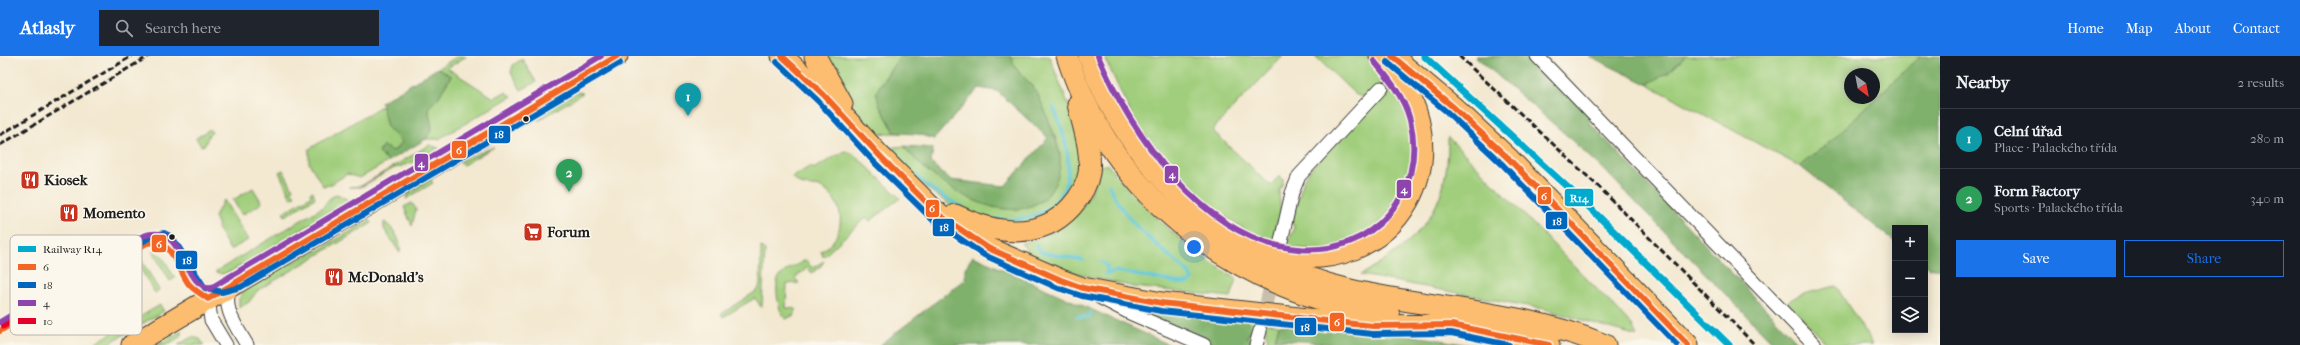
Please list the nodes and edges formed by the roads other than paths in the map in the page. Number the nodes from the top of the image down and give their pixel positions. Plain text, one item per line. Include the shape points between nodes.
1 (616, 56) edge
2 (782, 56) edge
3 (795, 56) edge
4 (816, 56) edge
5 (1089, 56) edge
6 (1380, 56) edge
7 (1392, 56) edge
8 (1537, 56) edge
9 (1068, 60) edge
10 (1381, 88) dead end
11 (824, 95) junction
12 (855, 129) junction
13 (890, 167) junction
14 (1189, 204) junction
15 (1008, 231) junction
16 (1281, 241) dead end
17 (1031, 268) junction
18 (238, 280) junction
19 (1083, 288) junction
20 (208, 299) junction
21 (179, 317) junction
22 (232, 318) junction
23 (1452, 325) junction
24 (215, 328) junction
25 (1260, 331) tunnel mouth
26 (132, 345) edge
27 (226, 345) edge
28 (247, 345) edge
29 (1204, 345) edge
30 (1256, 345) edge
31 (1549, 345) edge
32 (1604, 345) edge
33 (1688, 345) edge
34 (1815, 345) edge

1 - 18 main road
2 - 11 main road
3 - 11 main road
4 - 12 main road
5 - 14 main road via 1105,95 1127,133 1154,168
6 - 14 main road via 1400,79 1412,100 1422,134 1422,157 1416,185 1406,204 1394,221 1374,238 1339,255 1310,258 1281,255 1237,238
7 - 33 main road via 1447,101 1509,159
8 - 34 street
9 - 15 main road via 1087,144 1087,180 1079,197 1060,217 1040,228
9 - 23 main road via 1091,114 1122,163 1162,208 1216,251 1269,281 1323,300 1385,315
10 - 16 street via 1300,176 1292,193
11 - 12 main road
12 - 13 main road
13 - 15 main road via 924,196 946,210 976,225
13 - 17 main road via 930,208 954,226 988,248
14 - 32 main road via 1243,247 1272,263 1307,277 1362,292 1531,322
15 - 17 main road
17 - 19 main road
18 - 20 main road
18 - 22 street via 227,297
19 - 23 main road via 1162,303 1373,326
19 - 29 street via 1130,313
20 - 21 main road
20 - 22 street
20 - 24 street via 210,316
21 - 24 street via 197,314 206,318
21 - 26 main road
22 - 28 street
23 - 31 main road
24 - 27 street
25 - 30 street

